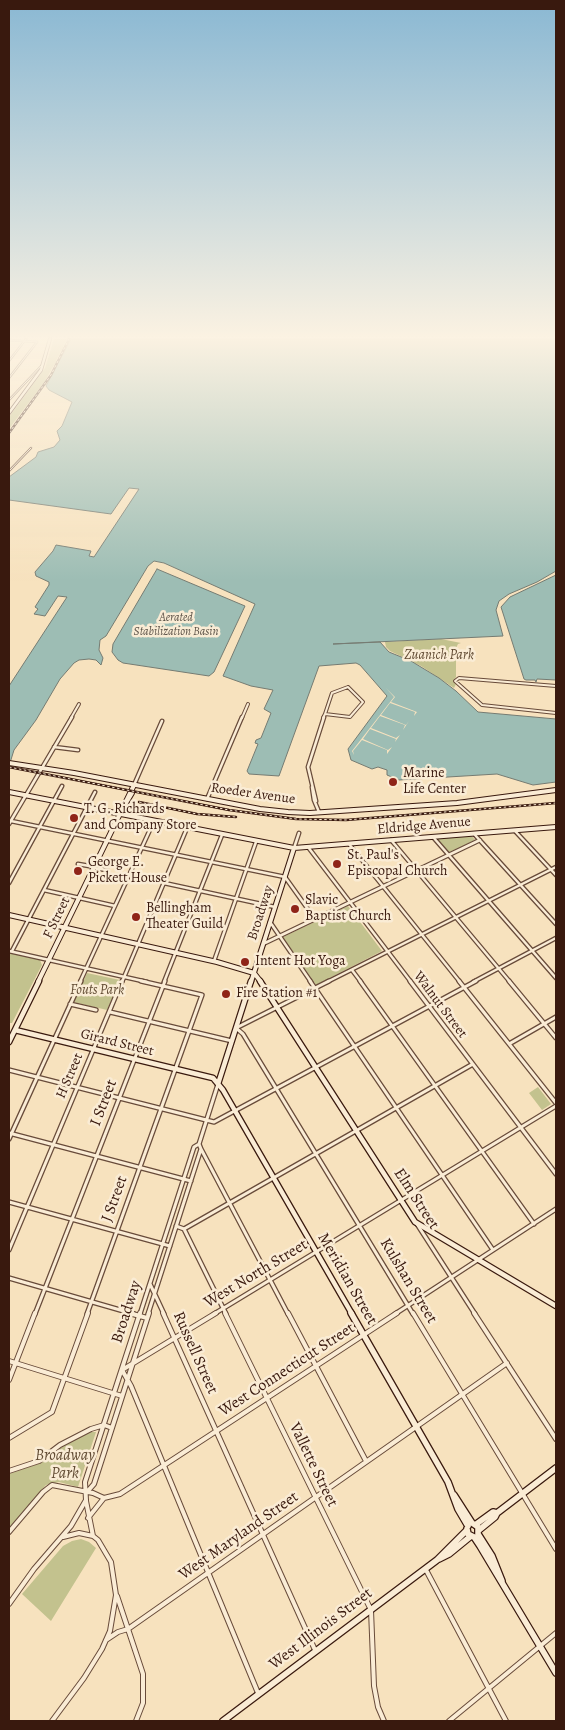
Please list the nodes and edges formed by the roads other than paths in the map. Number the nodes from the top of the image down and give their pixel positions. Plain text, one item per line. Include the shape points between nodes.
1 (30, 448) dead end
2 (9, 471) edge
3 (556, 686) edge
4 (79, 704) dead end
5 (248, 704) dead end
6 (556, 713) edge
7 (325, 714) junction
8 (162, 721) dead end
9 (54, 747) junction
10 (78, 750) dead end
11 (9, 763) edge
12 (42, 768) junction
13 (134, 785) junction
14 (62, 786) dead end
15 (556, 790) edge
16 (131, 791) joint
17 (9, 792) edge
18 (95, 792) dead end
19 (26, 796) junction
20 (207, 799) junction
21 (54, 801) junction
22 (87, 808) junction
23 (320, 812) junction
24 (121, 814) junction
25 (11, 821) junction
26 (154, 821) junction
27 (9, 824) edge
28 (40, 827) junction
29 (556, 827) edge
30 (188, 828) junction
31 (514, 830) junction
32 (300, 833) dead end
33 (74, 834) junction
34 (474, 834) junction
35 (222, 835) junction
36 (433, 837) junction
37 (391, 840) junction
38 (480, 840) junction
39 (107, 841) junction
40 (256, 842) junction
41 (349, 844) junction
42 (308, 847) junction
43 (142, 848) junction
44 (294, 848) junction
45 (176, 855) junction
46 (449, 855) junction
47 (211, 862) junction
48 (78, 864) dead end
49 (94, 867) junction
50 (556, 867) edge
51 (551, 869) junction
52 (107, 870) dead end
53 (247, 870) junction
54 (417, 870) junction
55 (556, 874) edge
56 (284, 877) junction
57 (9, 883) edge
58 (164, 884) junction
59 (520, 885) junction
60 (383, 886) junction
61 (44, 890) junction
62 (200, 891) junction
63 (80, 897) junction
64 (236, 899) junction
65 (489, 901) junction
66 (350, 902) junction
67 (115, 906) junction
68 (275, 907) junction
69 (9, 915) edge
70 (456, 918) junction
71 (315, 919) junction
72 (29, 920) junction
73 (270, 922) junction
74 (556, 924) edge
75 (65, 928) junction
76 (422, 935) junction
77 (101, 936) junction
78 (279, 936) junction
79 (556, 938) edge
80 (138, 944) junction
81 (263, 944) junction
82 (532, 950) junction
83 (10, 951) edge
84 (388, 952) junction
85 (176, 953) junction
86 (49, 960) junction
87 (214, 961) junction
88 (498, 968) junction
89 (86, 969) junction
90 (352, 970) junction
91 (254, 973) junction
92 (124, 977) junction
93 (556, 978) edge
94 (162, 986) junction
95 (464, 987) junction
96 (315, 988) junction
97 (70, 1004) junction
98 (428, 1006) junction
99 (278, 1007) junction
100 (96, 1010) dead end
101 (110, 1012) junction
102 (556, 1017) edge
103 (149, 1022) junction
104 (544, 1024) junction
105 (392, 1025) junction
106 (236, 1028) junction
107 (12, 1029) edge
108 (189, 1031) junction
109 (556, 1038) edge
110 (54, 1039) junction
111 (232, 1041) junction
112 (9, 1042) edge
113 (509, 1044) junction
114 (354, 1046) junction
115 (94, 1049) junction
116 (134, 1058) junction
117 (473, 1064) junction
118 (316, 1066) junction
119 (176, 1068) junction
120 (9, 1070) edge
121 (37, 1077) junction
122 (218, 1084) junction
123 (435, 1086) junction
124 (78, 1088) junction
125 (276, 1088) junction
126 (119, 1098) junction
127 (556, 1105) edge
128 (161, 1108) junction
129 (396, 1108) junction
130 (234, 1109) junction
131 (207, 1120) junction
132 (521, 1128) junction
133 (357, 1130) junction
134 (10, 1134) edge
135 (9, 1139) edge
136 (199, 1144) junction
137 (53, 1145) junction
138 (201, 1149) junction
139 (482, 1151) junction
140 (316, 1154) junction
141 (96, 1156) junction
142 (140, 1168) junction
143 (556, 1174) edge
144 (442, 1176) junction
145 (274, 1178) junction
146 (184, 1180) junction
147 (191, 1181) junction
148 (402, 1200) junction
149 (9, 1202) edge
150 (230, 1203) junction
151 (27, 1207) junction
152 (556, 1209) edge
153 (72, 1219) junction
154 (415, 1222) junction
155 (534, 1224) junction
156 (176, 1226) junction
157 (360, 1226) junction
158 (184, 1229) junction
159 (117, 1231) junction
160 (163, 1244) junction
161 (170, 1246) junction
162 (9, 1250) edge
163 (493, 1250) junction
164 (316, 1252) junction
165 (479, 1260) junction
166 (9, 1278) edge
167 (452, 1278) junction
168 (270, 1280) junction
169 (150, 1284) junction
170 (44, 1288) junction
171 (154, 1294) junction
172 (92, 1302) junction
173 (408, 1306) junction
174 (556, 1306) edge
175 (223, 1309) junction
176 (140, 1316) junction
177 (147, 1318) junction
178 (363, 1335) junction
179 (174, 1338) junction
180 (9, 1361) edge
181 (15, 1363) junction
182 (507, 1363) junction
183 (132, 1364) junction
184 (316, 1366) junction
185 (122, 1370) junction
186 (64, 1378) junction
187 (127, 1379) junction
188 (9, 1380) edge
189 (114, 1393) junction
190 (462, 1395) junction
191 (122, 1396) junction
192 (267, 1398) junction
193 (104, 1425) junction
194 (416, 1427) junction
195 (112, 1428) junction
196 (216, 1431) junction
197 (9, 1438) edge
198 (556, 1439) edge
199 (367, 1462) junction
200 (164, 1465) junction
201 (556, 1468) edge
202 (9, 1471) edge
203 (450, 1489) joint
204 (87, 1492) junction
205 (522, 1494) junction
206 (104, 1498) junction
207 (316, 1498) junction
208 (86, 1500) junction
209 (88, 1518) junction
210 (473, 1530) junction
211 (9, 1532) edge
212 (263, 1534) junction
213 (93, 1536) junction
214 (62, 1537) junction
215 (556, 1550) edge
216 (437, 1560) joint
217 (425, 1569) junction
218 (208, 1573) junction
219 (505, 1587) joint
220 (116, 1595) junction
221 (9, 1604) edge
222 (370, 1610) junction
223 (128, 1629) junction
224 (556, 1633) edge
225 (106, 1640) junction
226 (541, 1646) junction
227 (316, 1651) junction
228 (556, 1673) edge
229 (489, 1689) junction
230 (259, 1694) junction
231 (52, 1721) edge
232 (136, 1721) edge
233 (223, 1721) edge
234 (384, 1721) edge
235 (450, 1721) edge
236 (506, 1721) edge

1 - 2 street
3 - 6 street via 455,680 483,706
4 - 9 street
5 - 20 street
7 - 7 street via 332,693 348,687 364,702 350,718
7 - 23 street via 308,763 310,789
8 - 13 street, F Street
9 - 10 street
9 - 12 street
11 - 12 street, Roeder Avenue
12 - 13 street, Roeder Avenue
12 - 19 street
13 - 16 street, F Street
13 - 20 street, Roeder Avenue
14 - 21 street
15 - 23 street, Roeder Avenue via 473,802
16 - 24 main road, F Street
17 - 19 street, Eldridge Avenue
18 - 22 street
19 - 21 street, Eldridge Avenue
19 - 25 street
20 - 23 street, Roeder Avenue via 270,811
21 - 22 street, Eldridge Avenue
21 - 28 street
22 - 24 street, Eldridge Avenue
22 - 33 street
24 - 26 street, Eldridge Avenue
24 - 39 main road, F Street
25 - 27 street
25 - 28 street
26 - 30 street, Eldridge Avenue
26 - 43 street
28 - 33 street
28 - 57 street
29 - 31 street, Eldridge Avenue
30 - 35 street, Eldridge Avenue
30 - 45 street, H Street
31 - 34 street, Eldridge Avenue
31 - 51 street
32 - 44 street, Broadway
33 - 39 street
33 - 61 street
34 - 36 street, Eldridge Avenue
34 - 38 street
35 - 40 street, Eldridge Avenue
35 - 47 street, I Street
36 - 37 street, Eldridge Avenue
36 - 46 street
37 - 41 street, Eldridge Avenue
37 - 54 street
38 - 46 street
38 - 59 street
39 - 43 street
39 - 49 street, F Street
40 - 44 street, Eldridge Avenue
40 - 53 street
41 - 42 street, Eldridge Avenue
41 - 60 street
42 - 44 street, Eldridge Avenue
42 - 66 street, Walnut Street
43 - 45 street
43 - 67 street
44 - 56 street, Broadway
45 - 47 street
45 - 58 street, H Street
46 - 54 street
46 - 65 street
47 - 53 street
47 - 62 street, I Street
48 - 49 street
49 - 52 street
49 - 63 street, F Street
50 - 51 street
51 - 55 street
51 - 59 street
53 - 56 street
53 - 64 street
54 - 60 street
54 - 70 street
56 - 68 street, Broadway
56 - 71 street
58 - 62 street
58 - 80 street, H Street
59 - 65 street
59 - 74 street
60 - 66 street
60 - 76 street
61 - 63 street
61 - 72 street
62 - 64 street
62 - 85 street, I Street
63 - 67 street
63 - 75 street, F Street
64 - 68 street
64 - 87 street
65 - 70 street
65 - 82 street
66 - 71 street
66 - 84 street, Walnut Street
67 - 77 street
68 - 73 street, Broadway
69 - 72 street
70 - 76 street
70 - 88 street
71 - 78 street
72 - 75 street
72 - 83 street
73 - 78 street
73 - 81 street, Broadway
75 - 77 street
75 - 86 street, F Street
76 - 84 street
76 - 95 street
77 - 80 street
77 - 89 street
78 - 81 street
78 - 96 street
79 - 82 street
80 - 85 street
80 - 92 street, H Street
81 - 91 street, Broadway
82 - 88 street
82 - 93 street
83 - 86 street
84 - 90 street
84 - 98 street, Walnut Street
85 - 87 street
85 - 94 street, I Street
86 - 89 street
86 - 107 street, F Street
87 - 91 street
88 - 95 street
88 - 104 street
89 - 92 street
89 - 97 street
90 - 96 street
90 - 105 street
91 - 99 street, Elm Street
91 - 106 street, Broadway
92 - 94 street
92 - 101 street, H Street
94 - 103 street, I Street
94 - 108 street, J Street via 202,995
95 - 98 street
95 - 113 street
96 - 99 street
96 - 114 street
97 - 100 street
97 - 110 street
98 - 105 street
98 - 117 street, Walnut Street
99 - 106 street
99 - 118 street, Elm Street
101 - 103 street
101 - 115 street, H Street
102 - 104 street
103 - 108 street
103 - 116 street, I Street
104 - 109 street
104 - 113 street
105 - 114 street
105 - 123 street
106 - 111 street, Broadway
106 - 125 street, Kulshan Street via 242,1032
107 - 110 street, Girard Street
107 - 112 street, F Street
108 - 111 street
108 - 119 street, J Street
110 - 115 street, Girard Street
110 - 121 street
111 - 122 street, Broadway
113 - 127 street
114 - 118 street
114 - 129 street
115 - 116 street, Girard Street
115 - 124 street, H Street
116 - 119 street, Girard Street
116 - 126 street, I Street
117 - 123 street
117 - 132 street, Walnut Street
118 - 125 street
118 - 133 street, Elm Street
119 - 122 street, Girard Street via 213,1078
119 - 128 street, J Street
120 - 121 street
121 - 124 street
121 - 134 street
122 - 130 street, Meridian Street
122 - 131 street, Broadway
123 - 129 street
123 - 139 street
124 - 126 street
124 - 137 street, H Street
125 - 130 street
125 - 140 street, Kulshan Street
126 - 128 street
126 - 141 street, I Street
127 - 132 street, West North Street
128 - 131 street
128 - 142 street, J Street
129 - 133 street
129 - 144 street
130 - 131 street via 214,1122
130 - 145 street, Meridian Street
131 - 136 street, Broadway
132 - 139 street, West North Street
132 - 143 street, Walnut Street
133 - 140 street
133 - 148 street, Elm Street
134 - 135 street
134 - 137 street
136 - 138 street
136 - 146 street, Broadway via 194,1147
137 - 141 street
137 - 151 street, H Street
138 - 147 street, Broadway
138 - 150 street
139 - 144 street, West North Street
139 - 155 street
140 - 145 street
140 - 157 street, Kulshan Street
141 - 142 street
141 - 153 street, I Street
142 - 146 street
142 - 159 street, J Street
144 - 148 street, West North Street
144 - 163 street
145 - 150 street
145 - 164 street, Meridian Street
146 - 147 street
146 - 160 street, Broadway
147 - 156 street, Broadway
148 - 154 street, Elm Street
148 - 157 street, West North Street
149 - 151 street
150 - 158 street
150 - 168 street
151 - 153 street
151 - 162 street, H Street
152 - 155 street, West Connecticut Street
153 - 159 street
153 - 170 street, I Street
154 - 165 street
154 - 167 street, Elm Street
155 - 163 street, West Connecticut Street
156 - 158 street
156 - 161 street, Broadway
157 - 164 street, West North Street
157 - 173 street, Kulshan Street
158 - 175 street, Vallette Street
159 - 160 street
159 - 172 street, J Street
160 - 161 street
160 - 169 street, Broadway
161 - 171 street, Broadway
163 - 165 street, West Connecticut Street
164 - 168 street, West North Street
164 - 178 street, Meridian Street
165 - 167 street, West Connecticut Street
165 - 174 street
166 - 170 street
167 - 173 street, West Connecticut Street
167 - 182 street, Elm Street
168 - 175 street, West North Street
168 - 184 street
169 - 171 street, Russell Street
169 - 176 street, Broadway
170 - 172 street
170 - 181 street, I Street
171 - 177 street, Broadway
171 - 179 street, Russell Street
172 - 176 street
172 - 186 street, J Street
173 - 178 street, West Connecticut Street
173 - 190 street, Kulshan Street
175 - 179 street, West North Street
175 - 192 street, Vallette Street
176 - 177 street
176 - 185 street, Broadway
177 - 183 street, Broadway
178 - 184 street, West Connecticut Street
178 - 194 street, Meridian Street
179 - 183 street, West North Street
179 - 196 street, Russell Street
180 - 181 street
181 - 186 street
181 - 188 street, I Street
182 - 190 street, West Maryland Street
182 - 198 street, Elm Street
183 - 185 street, West North Street
183 - 187 street, Broadway
184 - 192 street, West Connecticut Street
184 - 199 street
185 - 187 street
185 - 189 street, Broadway
186 - 189 street
186 - 197 street, J Street via 52,1412
187 - 191 street, Broadway
187 - 200 street
189 - 191 street
189 - 193 street, Broadway
190 - 194 street, West Maryland Street
190 - 205 street, Kulshan Street
191 - 195 street, Broadway
192 - 196 street, West Connecticut Street
192 - 207 street, Vallette Street
193 - 195 street
193 - 202 street via 66,1441 39,1461
193 - 204 street, Broadway via 86,1482
194 - 199 street, West Maryland Street
194 - 203 street, Meridian Street
195 - 204 street, Broadway via 94,1484
196 - 200 street, West Connecticut Street
196 - 212 street, Russell Street
199 - 207 street, West Maryland Street
200 - 206 street, West Connecticut Street via 120,1494
200 - 218 street
201 - 205 street, West Illinois Street
203 - 210 main road, Meridian Street via 458,1510
204 - 206 street
204 - 208 street, Broadway
204 - 211 street via 59,1485 48,1487
205 - 210 street, West Illinois Street via 495,1517
205 - 215 street, Kulshan Street
206 - 209 street
207 - 212 street, West Maryland Street
207 - 222 street, Vallette Street
208 - 209 street
208 - 214 street, Broadway
209 - 213 street
210 - 216 street, West Illinois Street via 449,1554
210 - 219 main road, Meridian Street
212 - 218 street, West Maryland Street
212 - 227 street, Russell Street
213 - 214 street via 79,1533
213 - 220 street via 110,1562
214 - 221 street, Broadway
216 - 217 main road, West Illinois Street
217 - 222 main road, West Illinois Street
217 - 229 street
218 - 223 street, West Maryland Street
218 - 230 street
219 - 226 street, Meridian Street
220 - 223 street
220 - 225 street via 114,1616
222 - 227 street, West Illinois Street
222 - 234 street, Vallette Street via 374,1686
223 - 225 street, West Maryland Street
223 - 232 street via 144,1681 143,1703
224 - 226 street
225 - 231 street via 84,1678
226 - 228 street, Meridian Street
226 - 229 street
227 - 230 street, West Illinois Street
229 - 235 street
229 - 236 street
230 - 233 street, West Illinois Street

